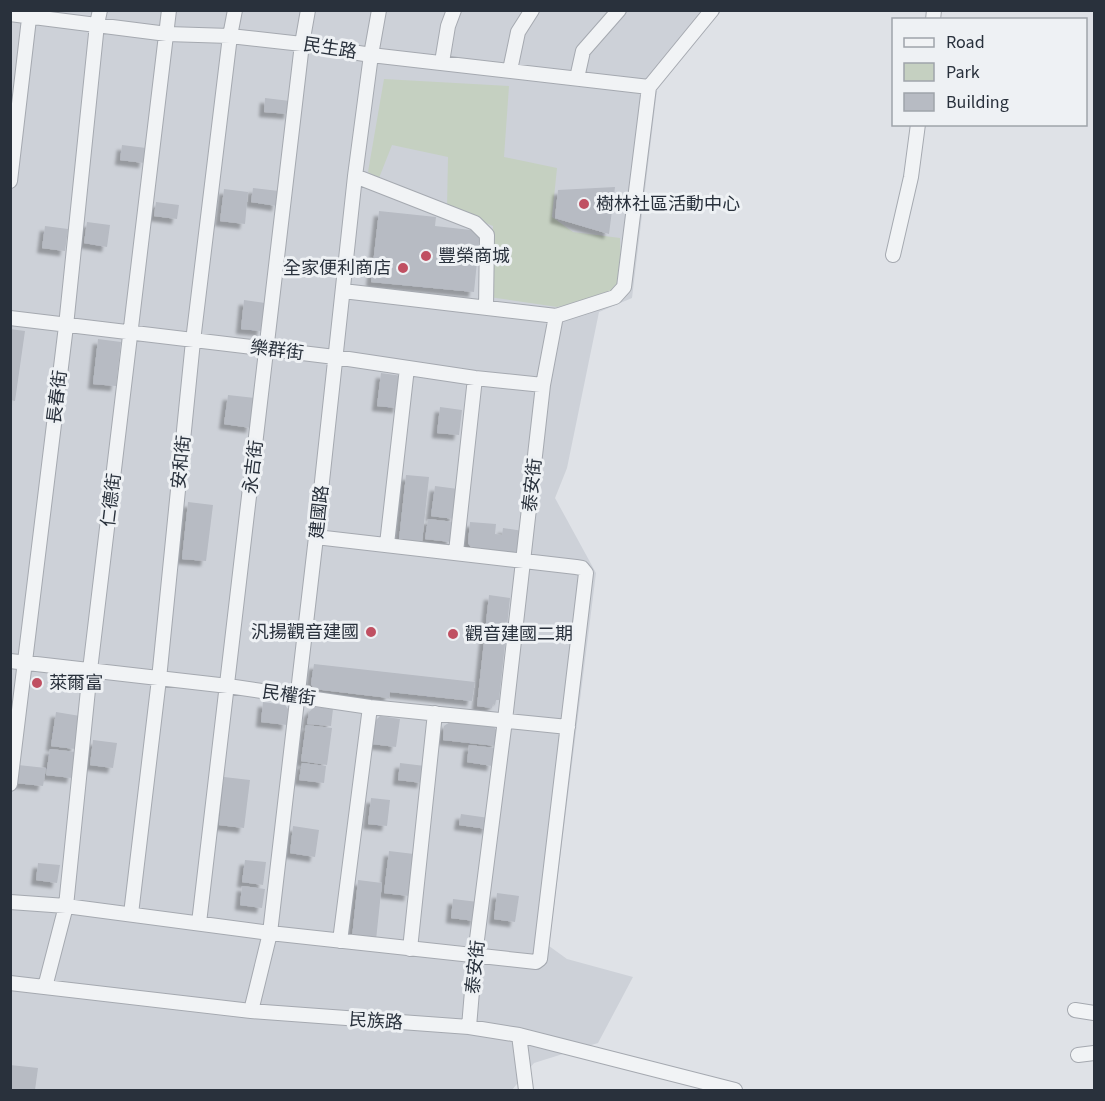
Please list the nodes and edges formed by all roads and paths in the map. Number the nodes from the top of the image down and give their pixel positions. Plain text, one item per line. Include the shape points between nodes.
1 (169, 10) edge
2 (235, 10) edge
3 (308, 10) edge
4 (378, 10) edge
5 (454, 10) edge
6 (532, 10) edge
7 (620, 10) edge
8 (30, 13) edge
9 (10, 14) edge
10 (703, 14) edge
11 (98, 17) edge
12 (167, 34) junction
13 (230, 36) junction
14 (302, 44) junction
15 (370, 55) junction
16 (442, 62) junction
17 (510, 70) junction
18 (577, 78) junction
19 (649, 87) junction
20 (918, 126) edge
21 (355, 176) junction
22 (10, 181) edge
23 (893, 255) dead end
24 (343, 291) junction
25 (486, 308) junction
26 (556, 316) junction
27 (10, 318) edge
28 (66, 326) junction
29 (131, 332) junction
30 (194, 341) junction
31 (267, 349) junction
32 (335, 357) junction
33 (407, 368) junction
34 (475, 378) junction
35 (543, 385) junction
36 (316, 537) junction
37 (387, 544) junction
38 (456, 552) junction
39 (524, 561) junction
40 (17, 661) edge
41 (90, 670) junction
42 (159, 679) junction
43 (228, 686) junction
44 (298, 696) junction
45 (370, 707) junction
46 (435, 713) junction
47 (505, 720) junction
48 (568, 727) junction
49 (10, 784) edge
50 (10, 902) edge
51 (66, 906) junction
52 (131, 914) junction
53 (199, 923) junction
54 (270, 933) junction
55 (340, 941) junction
56 (410, 949) junction
57 (475, 955) junction
58 (10, 983) edge
59 (45, 987) junction
60 (1075, 1010) dead end
61 (251, 1011) junction
62 (1095, 1014) edge
63 (469, 1027) junction
64 (519, 1035) junction
65 (1095, 1053) edge
66 (1078, 1055) dead end
67 (526, 1090) edge
68 (735, 1090) edge

1 - 12 street, 仁德街
2 - 13 street, 安和街
3 - 14 street, 永吉街
4 - 15 street, 建國路
5 - 16 street
6 - 17 street via 518,32
7 - 18 street via 583,51
8 - 9 street, 民生路
8 - 11 street, 民生路
8 - 22 street
10 - 19 street
11 - 12 street, 民生路
11 - 28 street, 長春街
12 - 13 street, 民生路
12 - 29 street, 仁德街
13 - 14 street, 民生路
13 - 30 street, 安和街
14 - 15 street, 民生路
14 - 31 street, 永吉街
15 - 16 street, 民生路
15 - 21 street, 建國路
16 - 17 street, 民生路
17 - 18 street, 民生路
18 - 19 street, 民生路
19 - 26 street via 624,287 615,297
20 - 23 street
21 - 24 street, 建國路
21 - 25 street via 474,223 487,235
24 - 25 street
24 - 32 street, 建國路
25 - 26 street
26 - 35 street, 泰安街
27 - 28 street, 樂群街
28 - 29 street, 樂群街
28 - 40 street, 長春街
29 - 30 street, 樂群街
29 - 41 street, 仁德街
30 - 31 street, 樂群街
30 - 42 street, 安和街
31 - 32 street, 樂群街
31 - 43 street, 永吉街
32 - 33 street, 樂群街
32 - 36 street, 建國路
33 - 34 street, 樂群街
33 - 37 street
34 - 35 street, 樂群街
34 - 38 street
35 - 39 street, 泰安街
36 - 37 street
36 - 44 street, 建國路
37 - 38 street
38 - 39 street
39 - 47 street, 泰安街
39 - 48 street via 582,568 586,573
40 - 41 street, 民權街
40 - 49 street, 長春街
41 - 42 street, 民權街
41 - 51 street, 仁德街
42 - 43 street, 民權街
42 - 52 street, 安和街
43 - 44 street, 民權街
43 - 53 street, 永吉街
44 - 45 street, 民權街
44 - 54 street, 建國路
45 - 46 street, 民權街
45 - 55 street
46 - 47 street, 民權街
46 - 56 street
47 - 48 street, 民權街
47 - 57 street, 泰安街
48 - 57 street via 540,959 536,962
50 - 51 street
51 - 52 street
51 - 59 street, 仁德街
52 - 53 street
53 - 54 street
54 - 55 street
54 - 61 street, 建國路
55 - 56 street
56 - 57 street
57 - 63 street, 泰安街
58 - 59 street, 民族路
59 - 61 street, 民族路
60 - 62 street
61 - 63 street, 民族路
63 - 64 street, 民族路
64 - 67 street
64 - 68 street, 民族路
65 - 66 street

